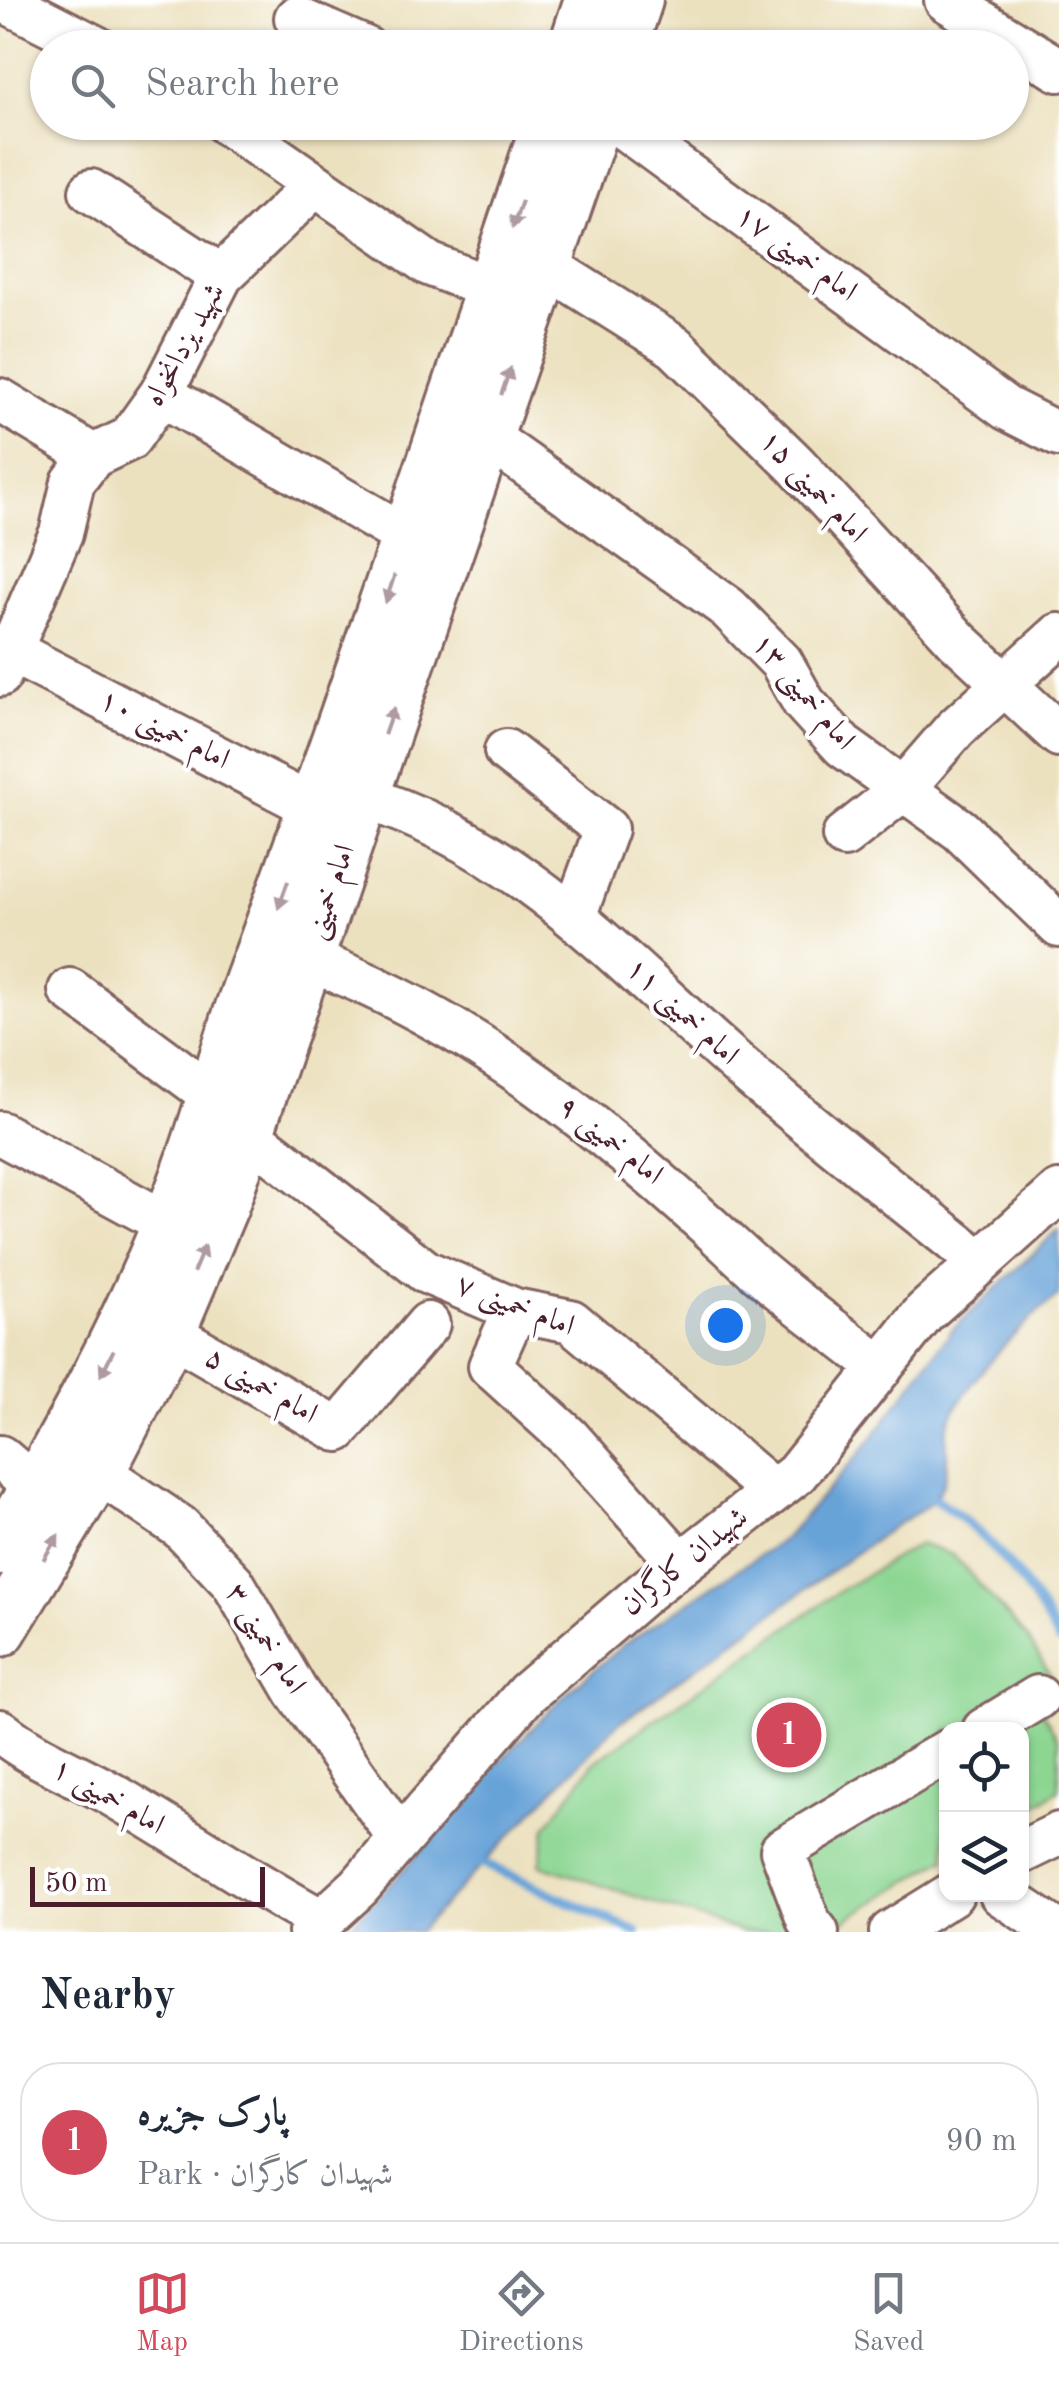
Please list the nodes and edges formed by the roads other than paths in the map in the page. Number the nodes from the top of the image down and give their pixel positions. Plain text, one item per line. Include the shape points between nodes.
1 (4, 0) edge
2 (591, 0) edge
3 (636, 0) edge
4 (946, 0) edge
5 (296, 18) dead end
6 (62, 30) edge
7 (324, 30) edge
8 (580, 30) edge
9 (626, 30) edge
10 (992, 30) edge
11 (1029, 53) edge
12 (1059, 70) edge
13 (251, 140) edge
14 (550, 140) edge
15 (556, 140) edge
16 (640, 140) edge
17 (315, 185) junction
18 (92, 191) dead end
19 (546, 265) junction
20 (222, 276) junction
21 (492, 289) junction
22 (161, 394) junction
23 (0, 400) edge
24 (1059, 434) edge
25 (486, 436) junction
26 (93, 456) junction
27 (407, 537) junction
28 (1059, 635) edge
29 (6, 663) edge
30 (1004, 685) junction
31 (1059, 735) edge
32 (506, 751) dead end
33 (902, 789) junction
34 (339, 803) junction
35 (844, 836) dead end
36 (574, 916) junction
37 (1059, 926) edge
38 (308, 960) junction
39 (70, 990) dead end
40 (236, 1071) junction
41 (0, 1132) edge
42 (247, 1133) junction
43 (1059, 1192) edge
44 (168, 1224) junction
45 (980, 1262) junction
46 (516, 1310) junction
47 (428, 1324) dead end
48 (168, 1332) junction
49 (882, 1368) junction
50 (97, 1471) junction
51 (18, 1473) edge
52 (773, 1491) junction
53 (0, 1549) edge
54 (682, 1564) junction
55 (0, 1630) edge
56 (1038, 1697) dead end
57 (997, 1722) edge
58 (0, 1731) edge
59 (939, 1756) edge
60 (1059, 1834) edge
61 (399, 1838) junction
62 (1029, 1849) edge
63 (939, 1902) edge
64 (1013, 1902) edge
65 (316, 1926) edge
66 (813, 1927) edge
67 (892, 1932) edge
68 (1058, 1932) edge

1 - 6 street
2 - 8 main road
3 - 9 main road
4 - 10 street
5 - 7 street
11 - 12 street
13 - 17 street
14 -> 21 main road, امام خمینی
15 - 19 main road, امام خمینی
16 - 24 street, امام خمینی ۱۷ via 975,386
17 - 20 street, شهید یزدانخواه
17 - 21 street via 430,264
18 - 20 street
25 -> 19 main road, امام خمینی
19 - 30 street, امام خمینی ۱۵ via 675,347
20 - 22 street, شهید یزدانخواه
21 - 27 main road, امام خمینی
22 - 26 street, شهید یزدانخواه via 129,439
22 - 27 street
23 - 26 street
25 - 33 street, امام خمینی ۱۳ via 728,608 781,662 804,703 843,746
34 -> 25 main road, امام خمینی
26 - 29 street, شهید یزدانخواه via 73,482 61,534
27 -> 34 main road, امام خمینی
28 - 30 street
29 - 34 street, امام خمینی ۱۰
30 - 31 street, امام خمینی ۱۵
30 - 33 street
32 - 36 street via 606,830
33 - 35 street
33 - 37 street, امام خمینی ۱۳ via 960,830
34 - 36 street, امام خمینی ۱۱ via 423,816 528,878
34 - 38 main road, امام خمینی
34 -> 40 main road, امام خمینی
36 - 45 street, امام خمینی ۱۱ via 742,1068
38 - 40 main road, امام خمینی
38 - 49 street, امام خمینی ۹ via 391,996 574,1110
39 - 40 street
40 - 42 main road, امام خمینی
40 - 44 main road, امام خمینی
41 - 44 street
42 - 46 street, امام خمینی ۷ via 426,1272
48 -> 42 main road, امام خمینی
43 - 45 street, شهیدان کارگران
44 -> 51 main road, امام خمینی via 74,1429
45 - 49 street, شهیدان کارگران via 925,1312
46 - 52 street, امام خمینی ۷ via 571,1321
46 - 54 street via 490,1366 568,1438
47 - 48 street, امام خمینی ۵ via 338,1430
48 - 50 main road, امام خمینی
49 - 52 street, شهیدان کارگران via 796,1474
55 -> 50 main road, امام خمینی
50 - 61 street, امام خمینی ۳ via 180,1527 234,1583 296,1691
51 - 53 main road, امام خمینی
52 - 54 street, شهیدان کارگران
54 - 61 street, شهیدان کارگران via 527,1694
56 - 57 street
58 - 65 street, امام خمینی ۱ via 112,1794
59 - 66 street via 782,1850
60 - 62 street
61 - 65 street, شهیدان کارگران via 359,1888
63 - 67 street
64 - 68 street

